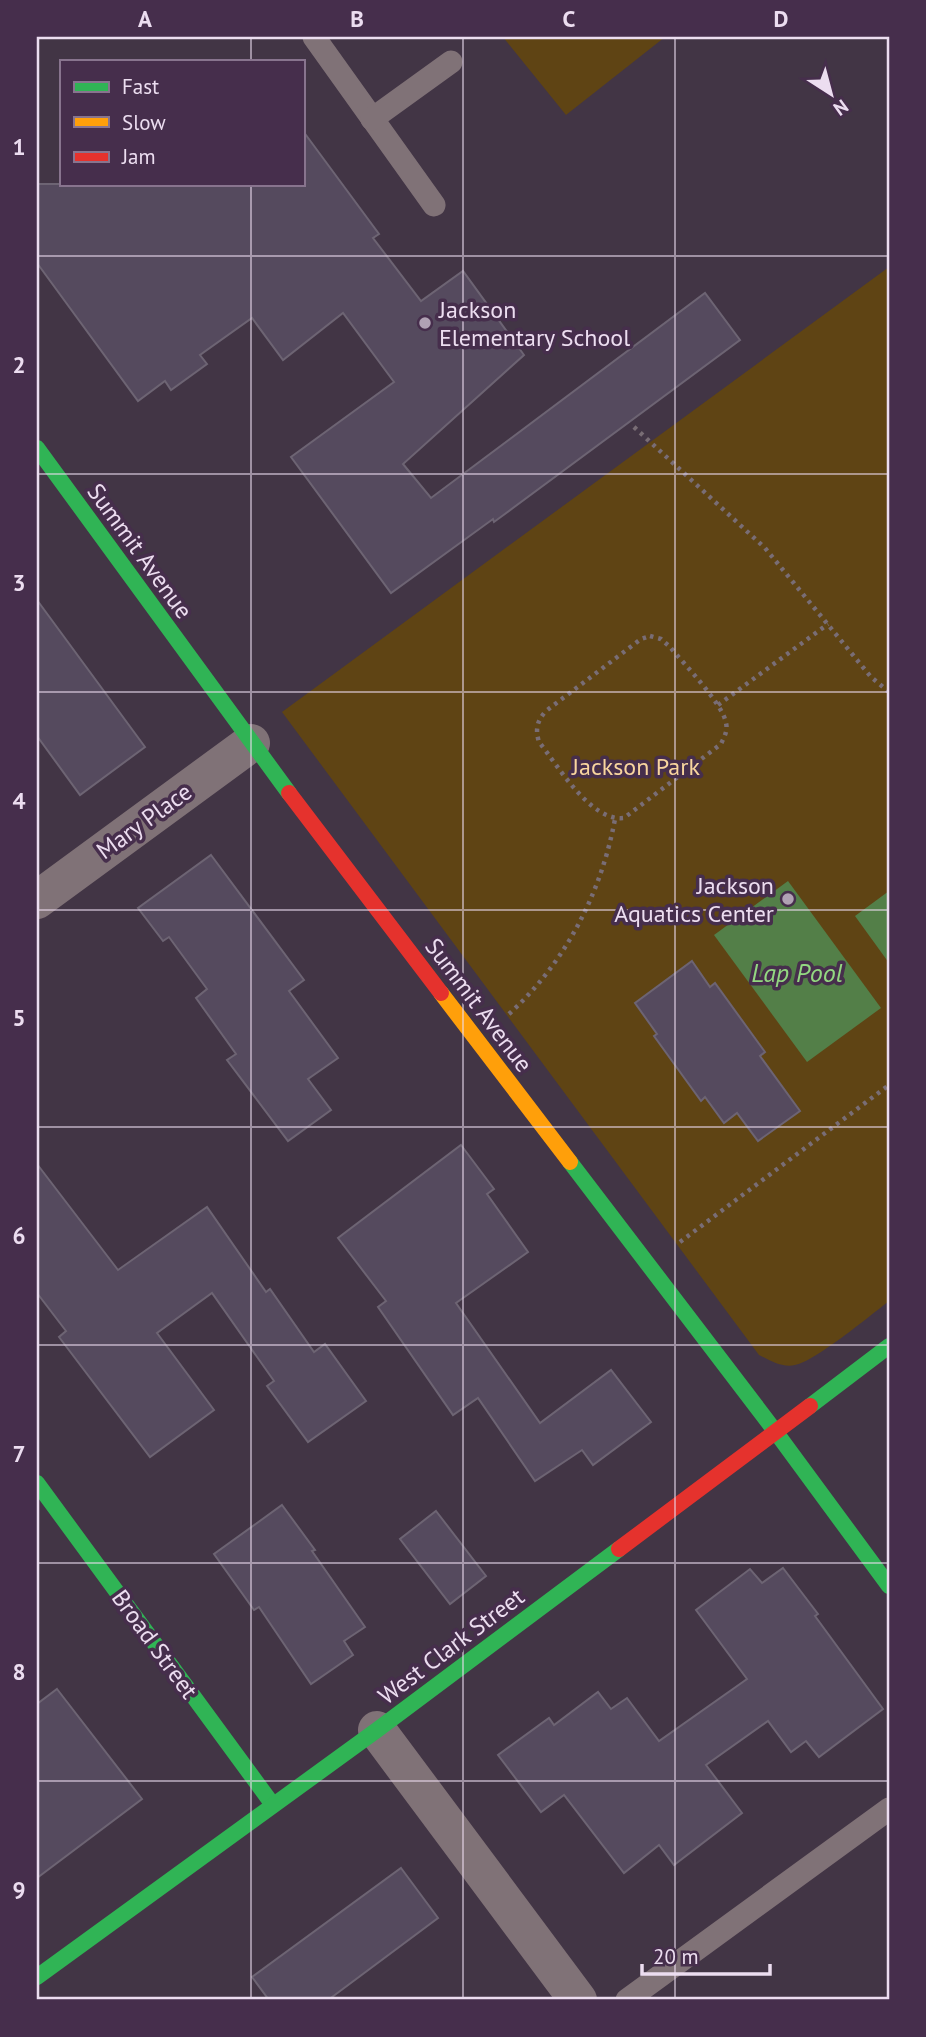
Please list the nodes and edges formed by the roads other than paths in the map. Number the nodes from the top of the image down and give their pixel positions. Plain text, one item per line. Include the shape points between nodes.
1 (314, 37) edge
2 (450, 62) dead end
3 (372, 119) junction
4 (434, 205) dead end
5 (37, 448) edge
6 (251, 743) junction
7 (37, 900) edge
8 (889, 1346) edge
9 (775, 1432) junction
10 (37, 1483) edge
11 (889, 1586) edge
12 (377, 1730) junction
13 (273, 1805) junction
14 (889, 1809) edge
15 (37, 1977) edge
16 (578, 2000) edge
17 (627, 2000) edge

1 - 3 lane
2 - 3 lane
3 - 4 lane
5 - 6 street, Summit Avenue
6 - 7 street, Mary Place
6 - 9 street, Summit Avenue
8 - 9 street, West Clark Street
9 - 11 street, Summit Avenue
9 - 12 street, West Clark Street
10 - 13 street, Broad Street
12 - 13 street, West Clark Street
12 - 16 street
13 - 15 street, West Clark Street
14 - 17 lane

